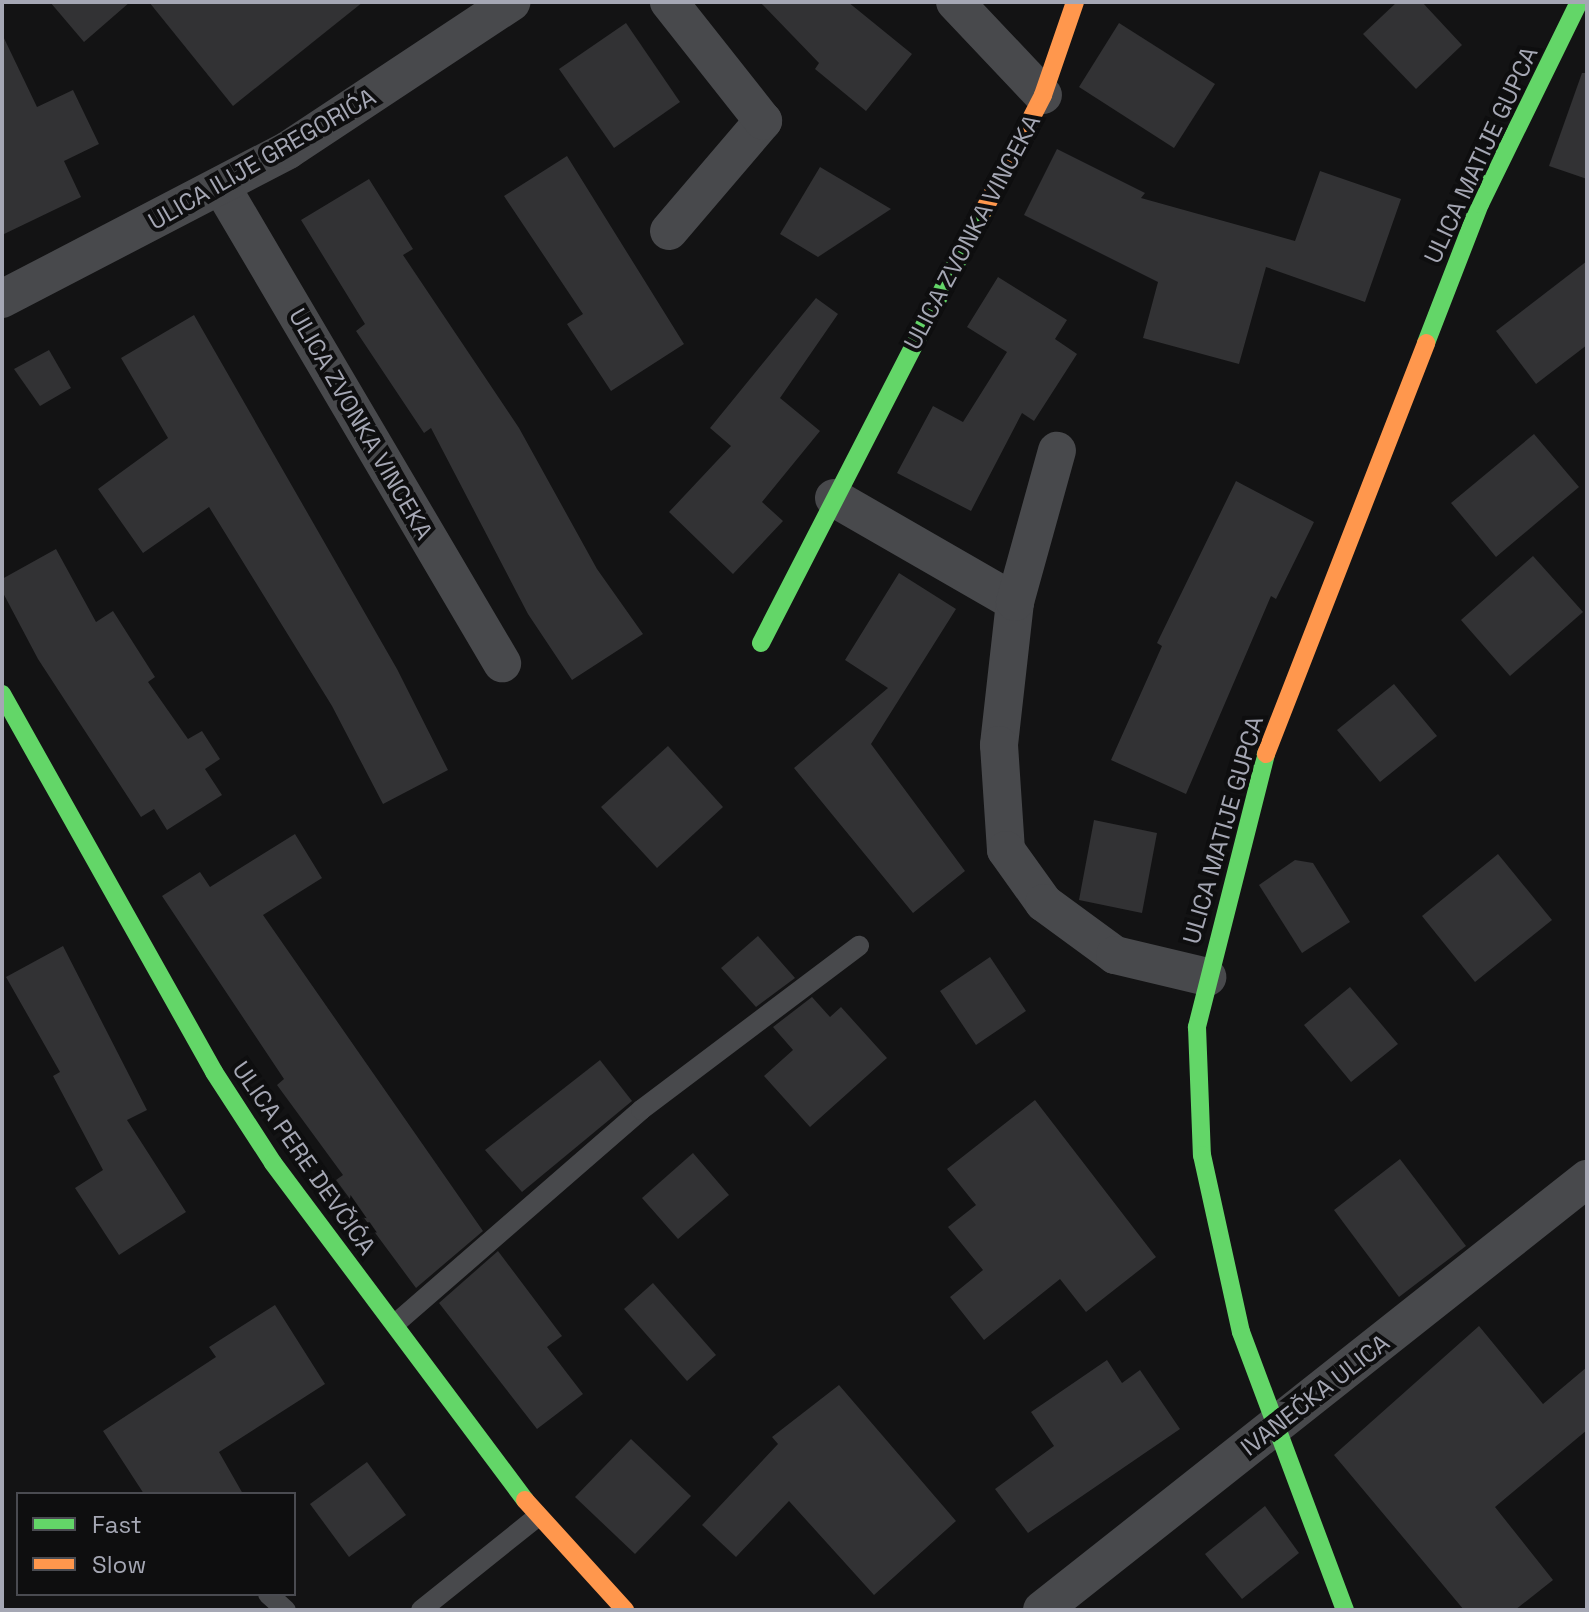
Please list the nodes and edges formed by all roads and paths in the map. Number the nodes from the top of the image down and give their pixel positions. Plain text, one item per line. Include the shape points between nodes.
1 (512, 2) edge
2 (669, 2) edge
3 (955, 2) edge
4 (1075, 2) edge
5 (1579, 2) edge
6 (1043, 95) junction
7 (221, 186) junction
8 (669, 231) dead end
9 (2, 299) edge
10 (1057, 451) dead end
11 (834, 498) junction
12 (1015, 602) junction
13 (761, 643) dead end
14 (502, 663) dead end
15 (2, 694) edge
16 (859, 946) dead end
17 (1207, 977) junction
18 (1587, 1179) edge
19 (395, 1324) junction
20 (1280, 1423) junction
21 (537, 1517) junction
22 (270, 1596) edge
23 (286, 1610) edge
24 (421, 1610) edge
25 (625, 1610) edge
26 (1042, 1610) edge
27 (1345, 1610) edge

1 - 7 street, ULICA ILIJE GREGORIĆA via 381,91
2 - 8 street via 763,121
3 - 6 street
4 - 6 street, ULICA ZVONKA VINCEKA
5 - 17 street, ULICA MATIJE GUPCA via 1480,204 1266,754
6 - 11 street, ULICA ZVONKA VINCEKA
7 - 9 street, ULICA ILIJE GREGORIĆA
7 - 14 street, ULICA ZVONKA VINCEKA
10 - 12 street
11 - 12 street
11 - 13 street, ULICA ZVONKA VINCEKA
12 - 17 street via 999,745 1006,850 1044,903 1115,955
15 - 19 street, ULICA PERE DEVČIĆA via 214,1072 273,1163
16 - 19 lane via 641,1110
17 - 20 street, ULICA MATIJE GUPCA via 1197,1027 1202,1155 1241,1332
18 - 20 street, IVANEČKA ULICA
19 - 21 street, ULICA PERE DEVČIĆA
20 - 26 street, IVANEČKA ULICA
20 - 27 street, ULICA MATIJE GUPCA
21 - 24 lane
21 - 25 street, ULICA PERE DEVČIĆA
22 - 23 lane

